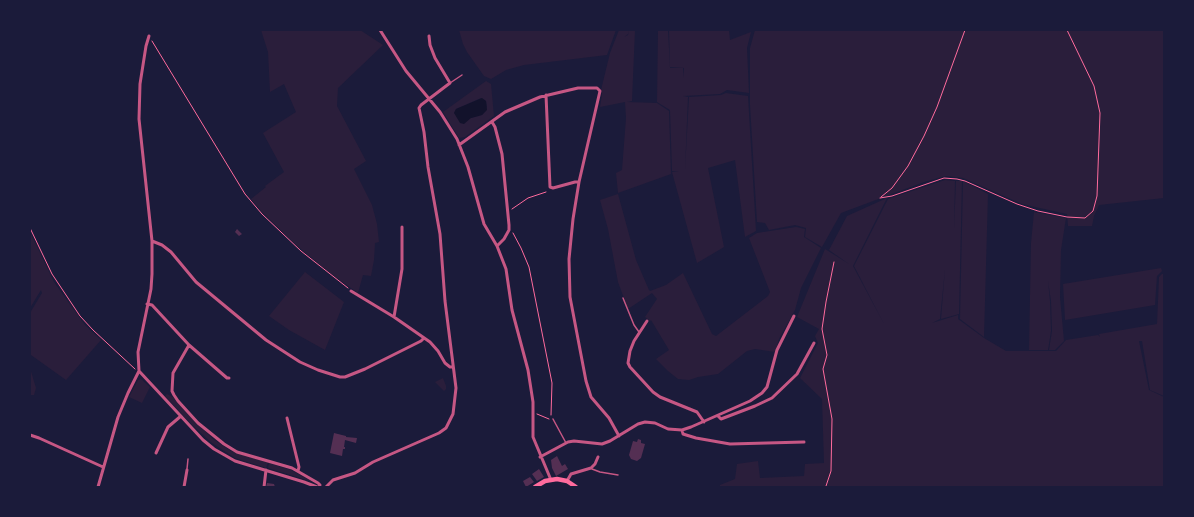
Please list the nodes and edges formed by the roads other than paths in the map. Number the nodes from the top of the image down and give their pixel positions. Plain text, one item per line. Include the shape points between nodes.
1 (380, 30) edge
2 (149, 36) road end
3 (429, 36) dead end
4 (462, 75) dead end
5 (450, 83) junction
6 (546, 95) junction
7 (430, 98) junction
8 (492, 122) junction
9 (459, 145) junction
10 (579, 182) junction
11 (402, 227) dead end
12 (152, 241) junction
13 (496, 246) junction
14 (351, 290) road end
15 (623, 298) dead end
16 (147, 304) junction
17 (794, 316) dead end
18 (394, 317) junction
19 (647, 321) dead end
20 (639, 332) junction
21 (424, 338) junction
22 (814, 343) dead end
23 (189, 345) junction
24 (453, 367) junction
25 (139, 371) junction
26 (229, 378) dead end
27 (181, 416) junction
28 (718, 416) junction
29 (287, 418) dead end
30 (553, 419) road end
31 (704, 422) junction
32 (682, 430) junction
33 (30, 435) edge
34 (620, 436) junction
35 (804, 442) dead end
36 (566, 443) junction
37 (156, 453) dead end
38 (540, 456) junction
39 (598, 457) dead end
40 (188, 459) dead end
41 (103, 467) junction
42 (591, 468) junction
43 (187, 470) joint
44 (266, 470) junction
45 (298, 472) junction
46 (618, 475) dead end
47 (551, 480) junction
48 (567, 481) junction
49 (98, 487) edge
50 (184, 487) edge
51 (264, 487) edge
52 (318, 487) edge
53 (326, 487) edge
54 (535, 487) edge
55 (576, 487) edge

1 - 7 street via 406,71
2 - 12 street via 141,71 139,113
3 - 5 street via 435,58
4 - 5 lane
5 - 7 street
6 - 8 street via 505,112
6 - 10 street via 550,187
6 - 10 street via 578,88 599,90
7 - 9 street
7 - 24 street via 419,108 439,227
8 - 9 street
8 - 13 street via 502,154 509,230
9 - 13 street via 484,224
10 - 34 street via 569,259 572,311 591,397
11 - 18 street via 402,269
12 - 16 street via 152,274
12 - 21 street via 158,242 171,252 196,282 266,340 300,362 318,370 345,377
13 - 38 street via 506,269 512,310 528,370 533,402 533,437
14 - 18 street
15 - 20 lane
16 - 23 street via 152,305
16 - 25 street via 138,352
17 - 28 street via 777,350 767,387 750,401
18 - 21 street
19 - 20 street
20 - 31 street via 629,356 628,363 632,372 660,397 697,412
21 - 24 street via 435,346 445,363
22 - 28 street via 797,374 772,398 721,419
23 - 26 street
23 - 45 street via 173,373 172,391 178,401 198,423 237,452
24 - 53 street via 456,396 453,414 446,428 355,473 333,480
25 - 27 street
25 - 41 street via 122,407
27 - 37 street via 168,428
27 - 44 street via 214,449 234,461
28 - 31 street
29 - 45 street
30 - 36 lane
31 - 32 street
32 - 34 street via 668,430 645,422
32 - 35 street via 684,434 696,438 730,444
33 - 41 street
34 - 36 street via 602,444 574,441
36 - 38 street
38 - 47 street
39 - 42 street
40 - 43 lane
41 - 49 street
42 - 46 lane
42 - 48 street via 571,474
43 - 50 street
44 - 51 street
44 - 52 street
45 - 52 street via 318,483
47 - 48 main road
47 - 54 main road
48 - 55 main road

